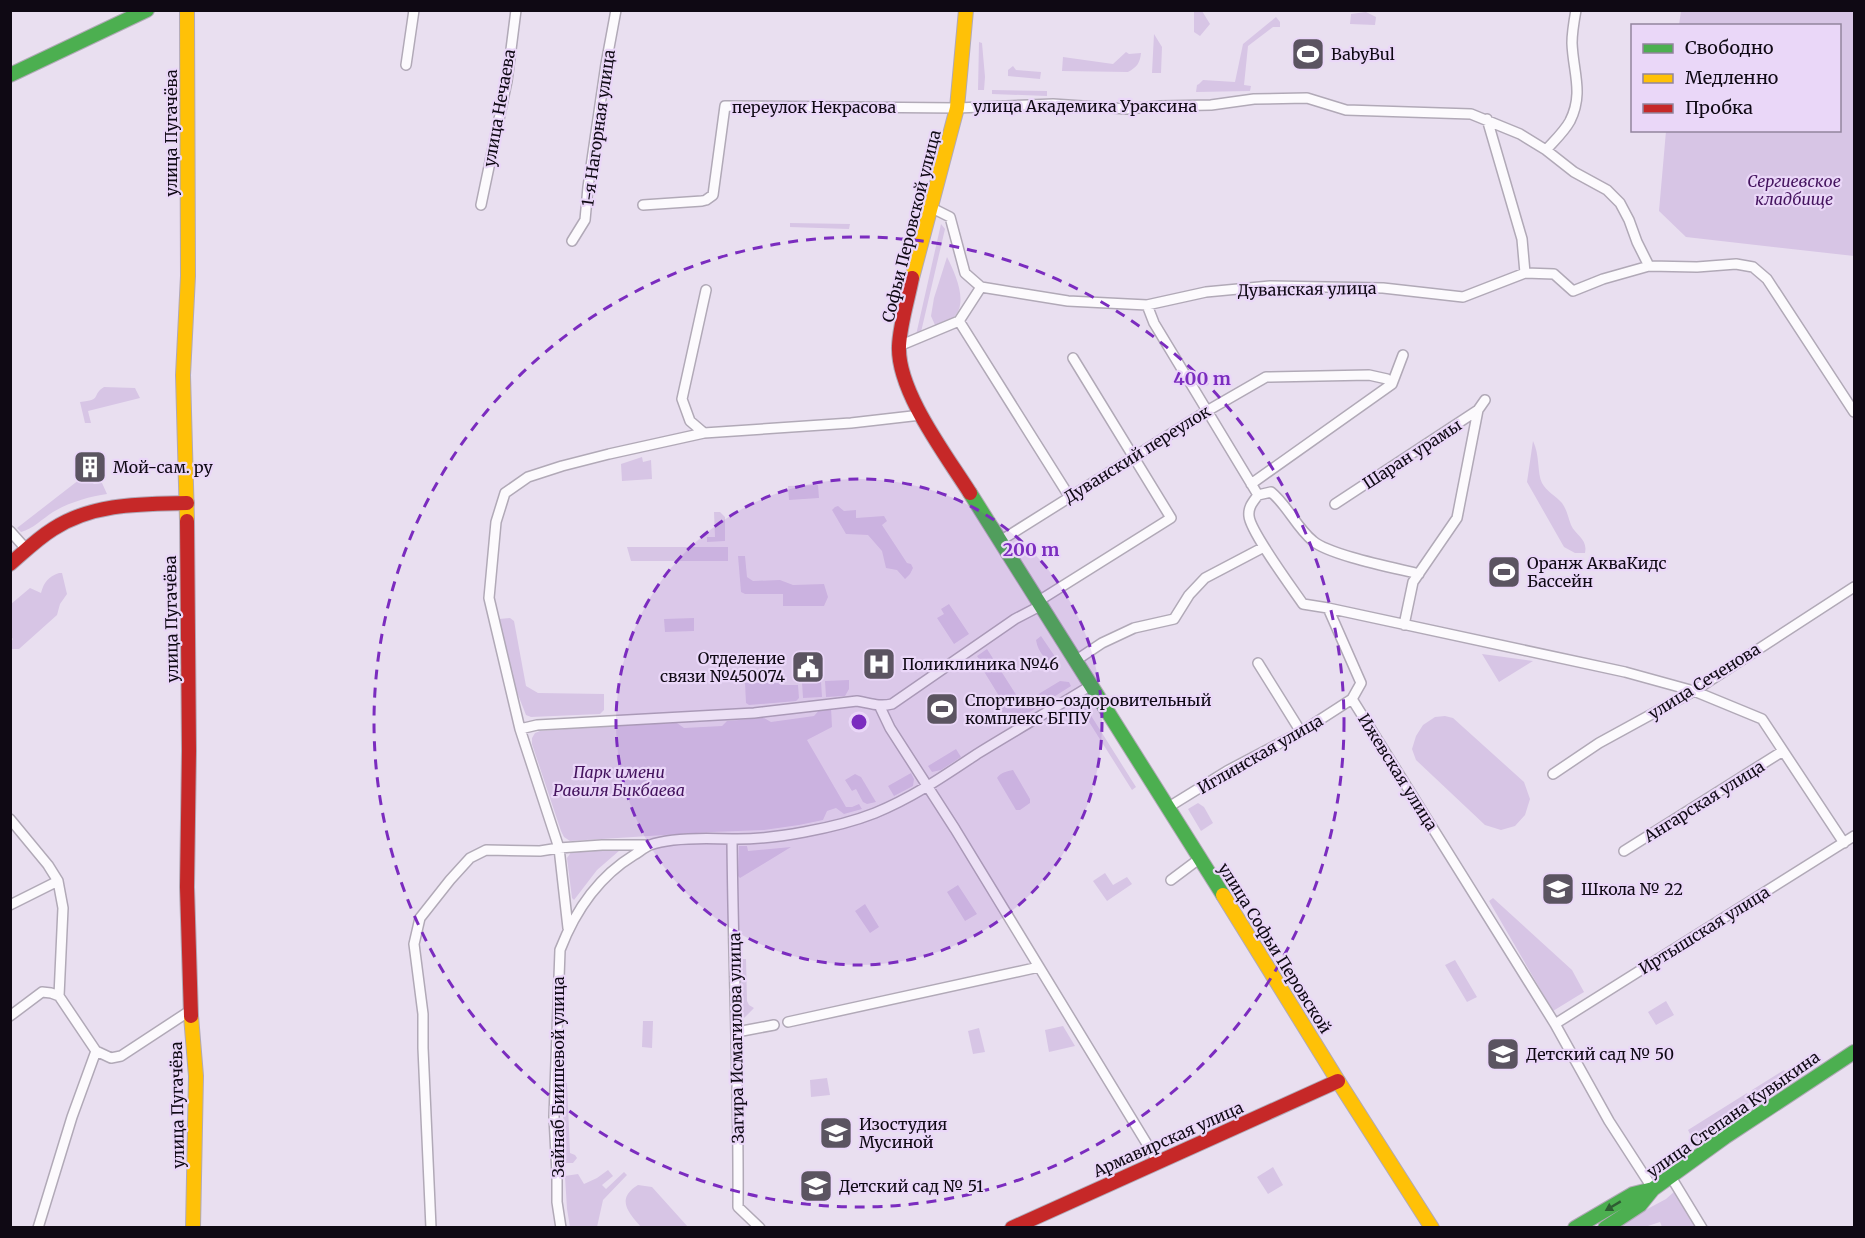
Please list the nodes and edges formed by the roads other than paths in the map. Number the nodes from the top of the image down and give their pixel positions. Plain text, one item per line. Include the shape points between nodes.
1 (147, 10) edge
2 (187, 10) edge
3 (414, 10) edge
4 (516, 10) edge
5 (616, 10) edge
6 (966, 10) edge
7 (1576, 10) edge
8 (406, 65) dead end
9 (10, 75) edge
10 (957, 108) junction
11 (1486, 119) junction
12 (1546, 150) junction
13 (480, 205) dead end
14 (643, 205) dead end
15 (930, 207) junction
16 (572, 241) dead end
17 (1649, 266) junction
18 (1525, 273) junction
19 (981, 287) junction
20 (706, 290) dead end
21 (1147, 305) junction
22 (959, 321) junction
23 (899, 346) junction
24 (1403, 354) dead end
25 (1073, 358) dead end
26 (1392, 384) junction
27 (1485, 400) dead end
28 (1478, 410) junction
29 (1207, 411) junction
30 (1854, 412) edge
31 (921, 416) junction
32 (704, 433) junction
33 (1134, 456) junction
34 (1251, 484) junction
35 (1258, 495) junction
36 (1069, 496) junction
37 (187, 503) junction
38 (1335, 504) dead end
39 (10, 531) edge
40 (1000, 541) junction
41 (1264, 547) junction
42 (27, 550) junction
43 (10, 564) edge
44 (1419, 574) junction
45 (1854, 587) edge
46 (1039, 604) junction
47 (1328, 608) junction
48 (1404, 625) junction
49 (1075, 661) junction
50 (1258, 663) dead end
51 (1090, 686) junction
52 (1694, 691) junction
53 (1352, 699) junction
54 (880, 707) junction
55 (520, 729) junction
56 (1301, 732) junction
57 (1783, 752) junction
58 (1553, 774) dead end
59 (928, 786) junction
60 (1167, 808) junction
61 (10, 819) edge
62 (1854, 836) edge
63 (732, 839) junction
64 (1844, 843) junction
65 (650, 845) junction
66 (559, 848) junction
67 (1624, 851) dead end
68 (1199, 859) junction
69 (1171, 880) dead end
70 (58, 881) junction
71 (10, 905) edge
72 (568, 928) junction
73 (1039, 967) junction
74 (59, 996) junction
75 (191, 1010) junction
76 (10, 1016) edge
77 (788, 1022) dead end
78 (1555, 1024) junction
79 (774, 1025) dead end
80 (737, 1032) junction
81 (96, 1051) junction
82 (1854, 1052) edge
83 (1338, 1081) junction
84 (1158, 1162) junction
85 (1671, 1177) junction
86 (1653, 1189) junction
87 (38, 1227) edge
88 (193, 1227) edge
89 (431, 1227) edge
90 (561, 1227) edge
91 (760, 1227) edge
92 (1012, 1227) edge
93 (1432, 1227) edge
94 (1575, 1227) edge
95 (1605, 1227) edge
96 (1702, 1227) edge

1 - 9 main road
2 - 37 main road, улица Пугачёва via 188,276 183,375
3 - 8 street
4 - 13 street, улица Нечаева via 507,81
5 - 16 street, 1-я Нагорная улица via 585,220
6 - 10 main road, Софьи Перовской улица
7 - 12 street via 1572,45 1578,76 1576,100 1570,122
10 - 11 street, улица Академика Ураксина via 1053,104 1127,110 1307,98 1346,110 1471,114
10 - 14 street, переулок Некрасова via 725,106 713,195 702,201
10 - 15 main road, Софьи Перовской улица
11 - 12 street, улица Академика Ураксина
11 - 18 street via 1522,238
12 - 17 street, улица Академика Ураксина via 1620,203
15 - 19 street via 950,216 965,273
15 - 23 main road, Софьи Перовской улица
17 - 18 street, Дуванская улица via 1574,291 1554,274
17 - 30 street via 1753,267 1767,279
18 - 21 street, Дуванская улица via 1463,297 1383,288 1270,286 1206,292
19 - 21 street, Дуванская улица via 1068,301
19 - 22 street
20 - 32 street via 682,399 690,421
21 - 29 street
22 - 23 street
22 - 36 street
23 - 31 main road, Софьи Перовской улица via 907,386
24 - 26 street
25 - 33 street
26 - 29 street, Дуванский переулок via 1370,375 1266,377
26 - 34 street
27 - 28 street, Шаран урамы
28 - 38 street, Шаран урамы
28 - 44 street via 1457,518
29 - 33 street, Дуванский переулок
29 - 34 street
31 - 32 street, Зайнаб Биишевой улица
31 - 40 main road, Софьи Перовской улица
32 - 55 street, Зайнаб Биишевой улица via 562,466 528,477 506,493 496,522 489,598
33 - 36 street, Дуванский переулок
33 - 46 street via 1171,518
34 - 35 street
35 - 41 street via 1250,506 1249,518
35 - 44 street via 1270,492 1280,500 1314,543
36 - 40 street, Дуванский переулок
37 - 42 main road via 92,511 53,529
37 - 75 main road, улица Пугачёва via 187,887
39 - 42 street
40 - 46 main road, Софьи Перовской улица
41 - 47 street via 1303,604
41 - 49 street via 1205,578 1174,619 1134,628
42 - 43 main road
44 - 48 street via 1413,582
45 - 52 street, улица Сеченова
46 - 49 main road, Софьи Перовской улица
46 - 54 street via 892,704
47 - 48 street
47 - 53 street, Ижевская улица via 1362,682
48 - 52 street via 1581,662
49 - 51 main road, Софьи Перовской улица
50 - 56 street
51 - 59 street, Зайнаб Биишевой улица
51 - 60 main road, улица Софьи Перовской
52 - 57 street via 1762,719
52 - 58 street, улица Сеченова via 1599,743
53 - 56 street, Иглинская улица
53 - 78 street, Ижевская улица
54 - 55 street via 857,701 753,713
54 - 59 street
55 - 66 street, Зайнаб Биишевой улица
56 - 60 street, Иглинская улица
57 - 64 street
57 - 67 street, Ангарская улица
59 - 63 street, Зайнаб Биишевой улица via 872,814 829,826
59 - 73 street
60 - 68 main road, улица Софьи Перовской
61 - 70 street
62 - 64 street, Иртышская улица
63 - 65 street, Зайнаб Биишевой улица
63 - 80 street, Загира Исмагилова улица
64 - 78 street, Иртышская улица
65 - 66 street
65 - 72 street, Зайнаб Биишевой улица via 612,870
66 - 72 street, Зайнаб Биишевой улица
66 - 89 street via 486,850 470,858 420,918 414,944 423,1014
68 - 69 street
68 - 83 main road, улица Софьи Перовской
70 - 71 street
70 - 74 street via 63,908
72 - 90 street, Зайнаб Биишевой улица via 560,950 554,1118
73 - 77 street
73 - 84 street
74 - 76 street via 42,992
74 - 81 street
75 - 81 street via 121,1056 111,1058
75 - 88 main road, улица Пугачёва via 196,1076
78 - 86 street, Ижевская улица via 1609,1121
79 - 80 street
80 - 91 street, Загира Исмагилова улица via 738,1206
81 - 87 street
82 - 85 main road, улица Степана Кувыкина via 1769,1106
83 - 84 main road, Армавирская улица
83 - 93 main road, улица Софьи Перовской
84 - 92 main road, Армавирская улица
85 - 86 main road, улица Степана Кувыкина
85 - 96 street
86 -> 94 main road via 1633,1194
86 - 95 main road, улица Степана Кувыкина via 1640,1205

